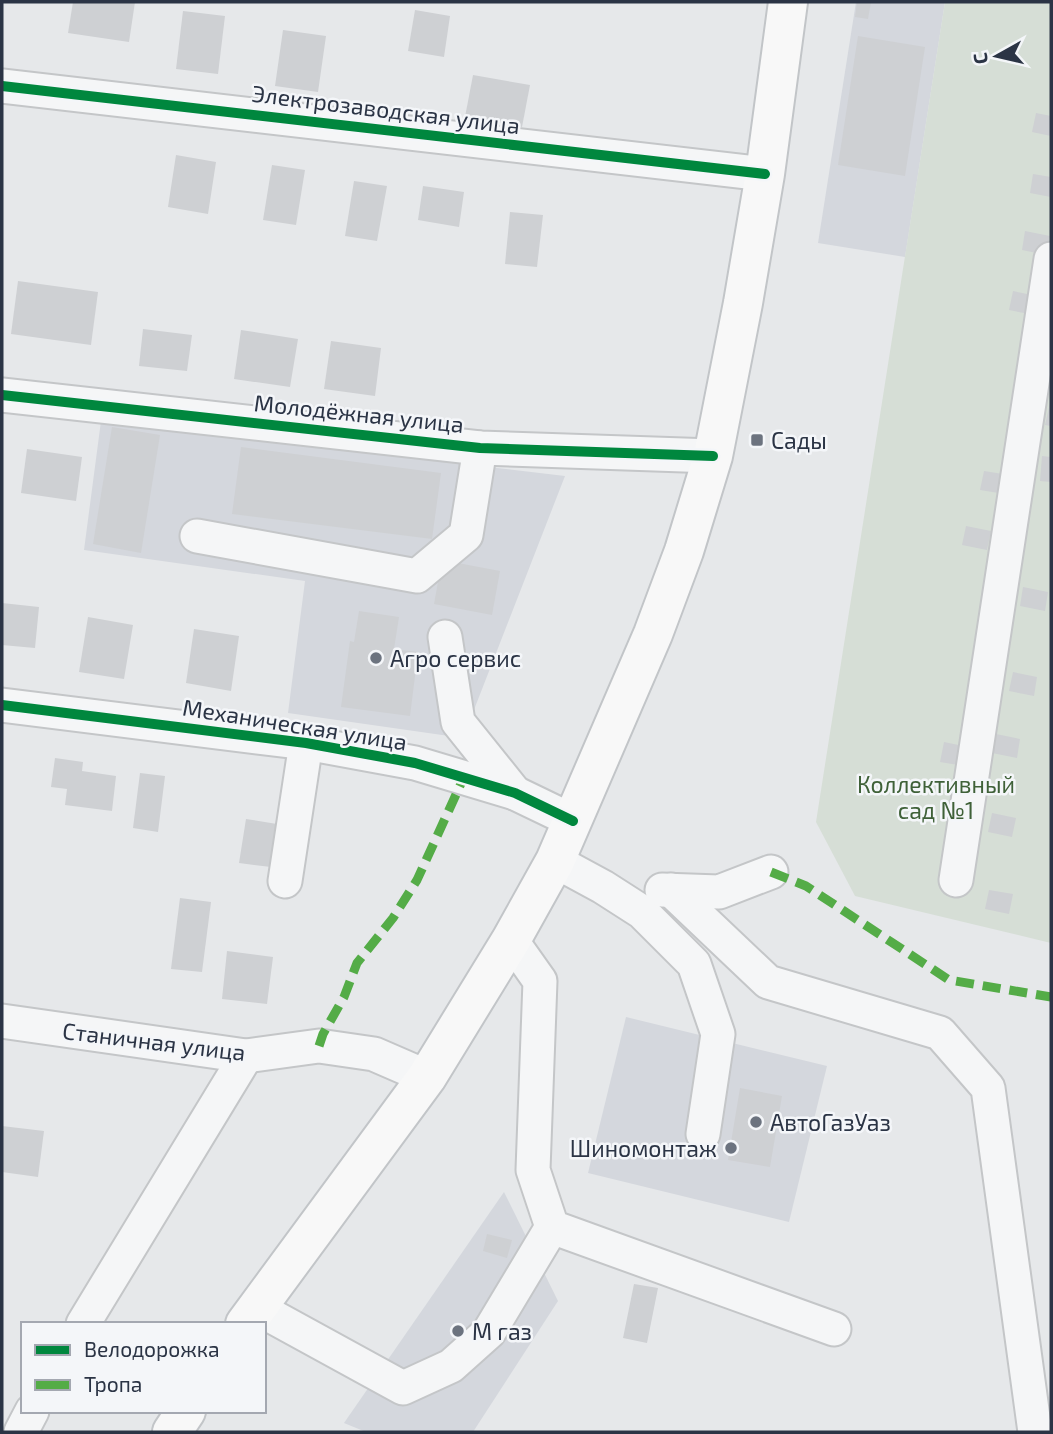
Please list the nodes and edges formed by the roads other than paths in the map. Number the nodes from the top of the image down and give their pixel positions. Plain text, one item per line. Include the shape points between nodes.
1 (788, 2) edge
2 (2, 86) edge
3 (765, 174) junction
4 (1051, 259) edge
5 (2, 395) edge
6 (480, 448) junction
7 (713, 456) junction
8 (197, 536) dead end
9 (445, 637) dead end
10 (2, 705) edge
11 (306, 743) junction
12 (514, 793) junction
13 (573, 821) junction
14 (555, 861) junction
15 (771, 872) dead end
16 (956, 880) dead end
17 (285, 881) dead end
18 (603, 887) junction
19 (671, 890) junction
20 (511, 940) junction
21 (2, 1021) edge
22 (246, 1056) junction
23 (428, 1077) junction
24 (702, 1134) dead end
25 (552, 1227) junction
26 (251, 1316) edge
27 (84, 1322) edge
28 (266, 1323) edge
29 (834, 1329) dead end
30 (32, 1413) edge
31 (185, 1413) edge
32 (22, 1432) edge
33 (172, 1432) edge
34 (1035, 1432) edge

1 - 3 main road
2 - 3 street, Электрозаводская улица
3 - 7 main road
4 - 16 street
5 - 6 street, Молодёжная улица
6 - 7 street, Молодёжная улица
6 - 8 street via 466,536 417,576
7 - 13 main road via 657,622
9 - 12 street via 458,722
10 - 11 street, Механическая улица
11 - 12 street, Механическая улица via 415,763
11 - 17 street
12 - 13 street, Механическая улица
13 - 14 main road
14 - 18 street
14 - 20 main road
15 - 19 street via 719,892
18 - 19 street
18 - 24 street via 642,912 694,964 718,1034
19 - 34 street via 768,982 940,1033 988,1088
20 - 23 main road
20 - 25 street via 540,981 533,1170
21 - 22 street, Станичная улица
22 - 23 street, Станичная улица via 319,1046 374,1054
22 - 27 street
23 - 26 main road
25 - 28 street via 489,1332 451,1366 403,1388
25 - 29 street
30 - 32 street
31 - 33 main road

